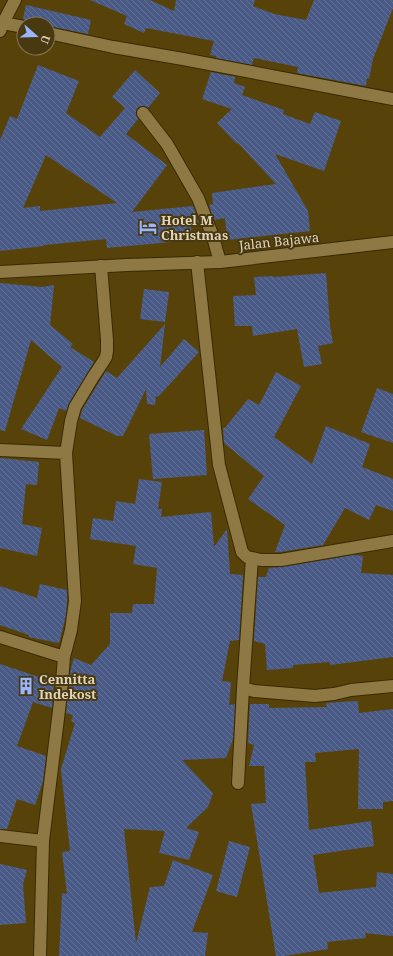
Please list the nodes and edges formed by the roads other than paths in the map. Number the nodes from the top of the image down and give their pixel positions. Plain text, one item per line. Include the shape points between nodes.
1 (15, 0) edge
2 (1, 27) edge
3 (16, 27) edge
4 (56, 35) edge
5 (393, 99) edge
6 (143, 113) dead end
7 (393, 242) edge
8 (197, 262) junction
9 (220, 262) junction
10 (101, 266) junction
11 (0, 272) edge
12 (0, 450) edge
13 (66, 453) junction
14 (393, 541) edge
15 (252, 558) junction
16 (0, 637) edge
17 (64, 657) junction
18 (393, 686) edge
19 (243, 688) junction
20 (238, 782) dead end
21 (0, 836) edge
22 (44, 841) junction
23 (40, 956) edge

1 - 2 street
2 - 3 street
4 - 5 street
6 - 9 street via 167,144 198,198
7 - 9 street, Jalan Bajawa
8 - 9 street, Jalan Bajawa
8 - 10 street, Jalan Bajawa
8 - 15 street via 219,466 242,552
10 - 11 street, Jalan Bajawa
10 - 13 street via 107,351 75,407
12 - 13 street
13 - 17 street via 75,600
14 - 15 street via 281,560
15 - 19 street
16 - 17 street
17 - 22 street
18 - 19 street via 315,696
19 - 20 street
21 - 22 street
22 - 23 street

